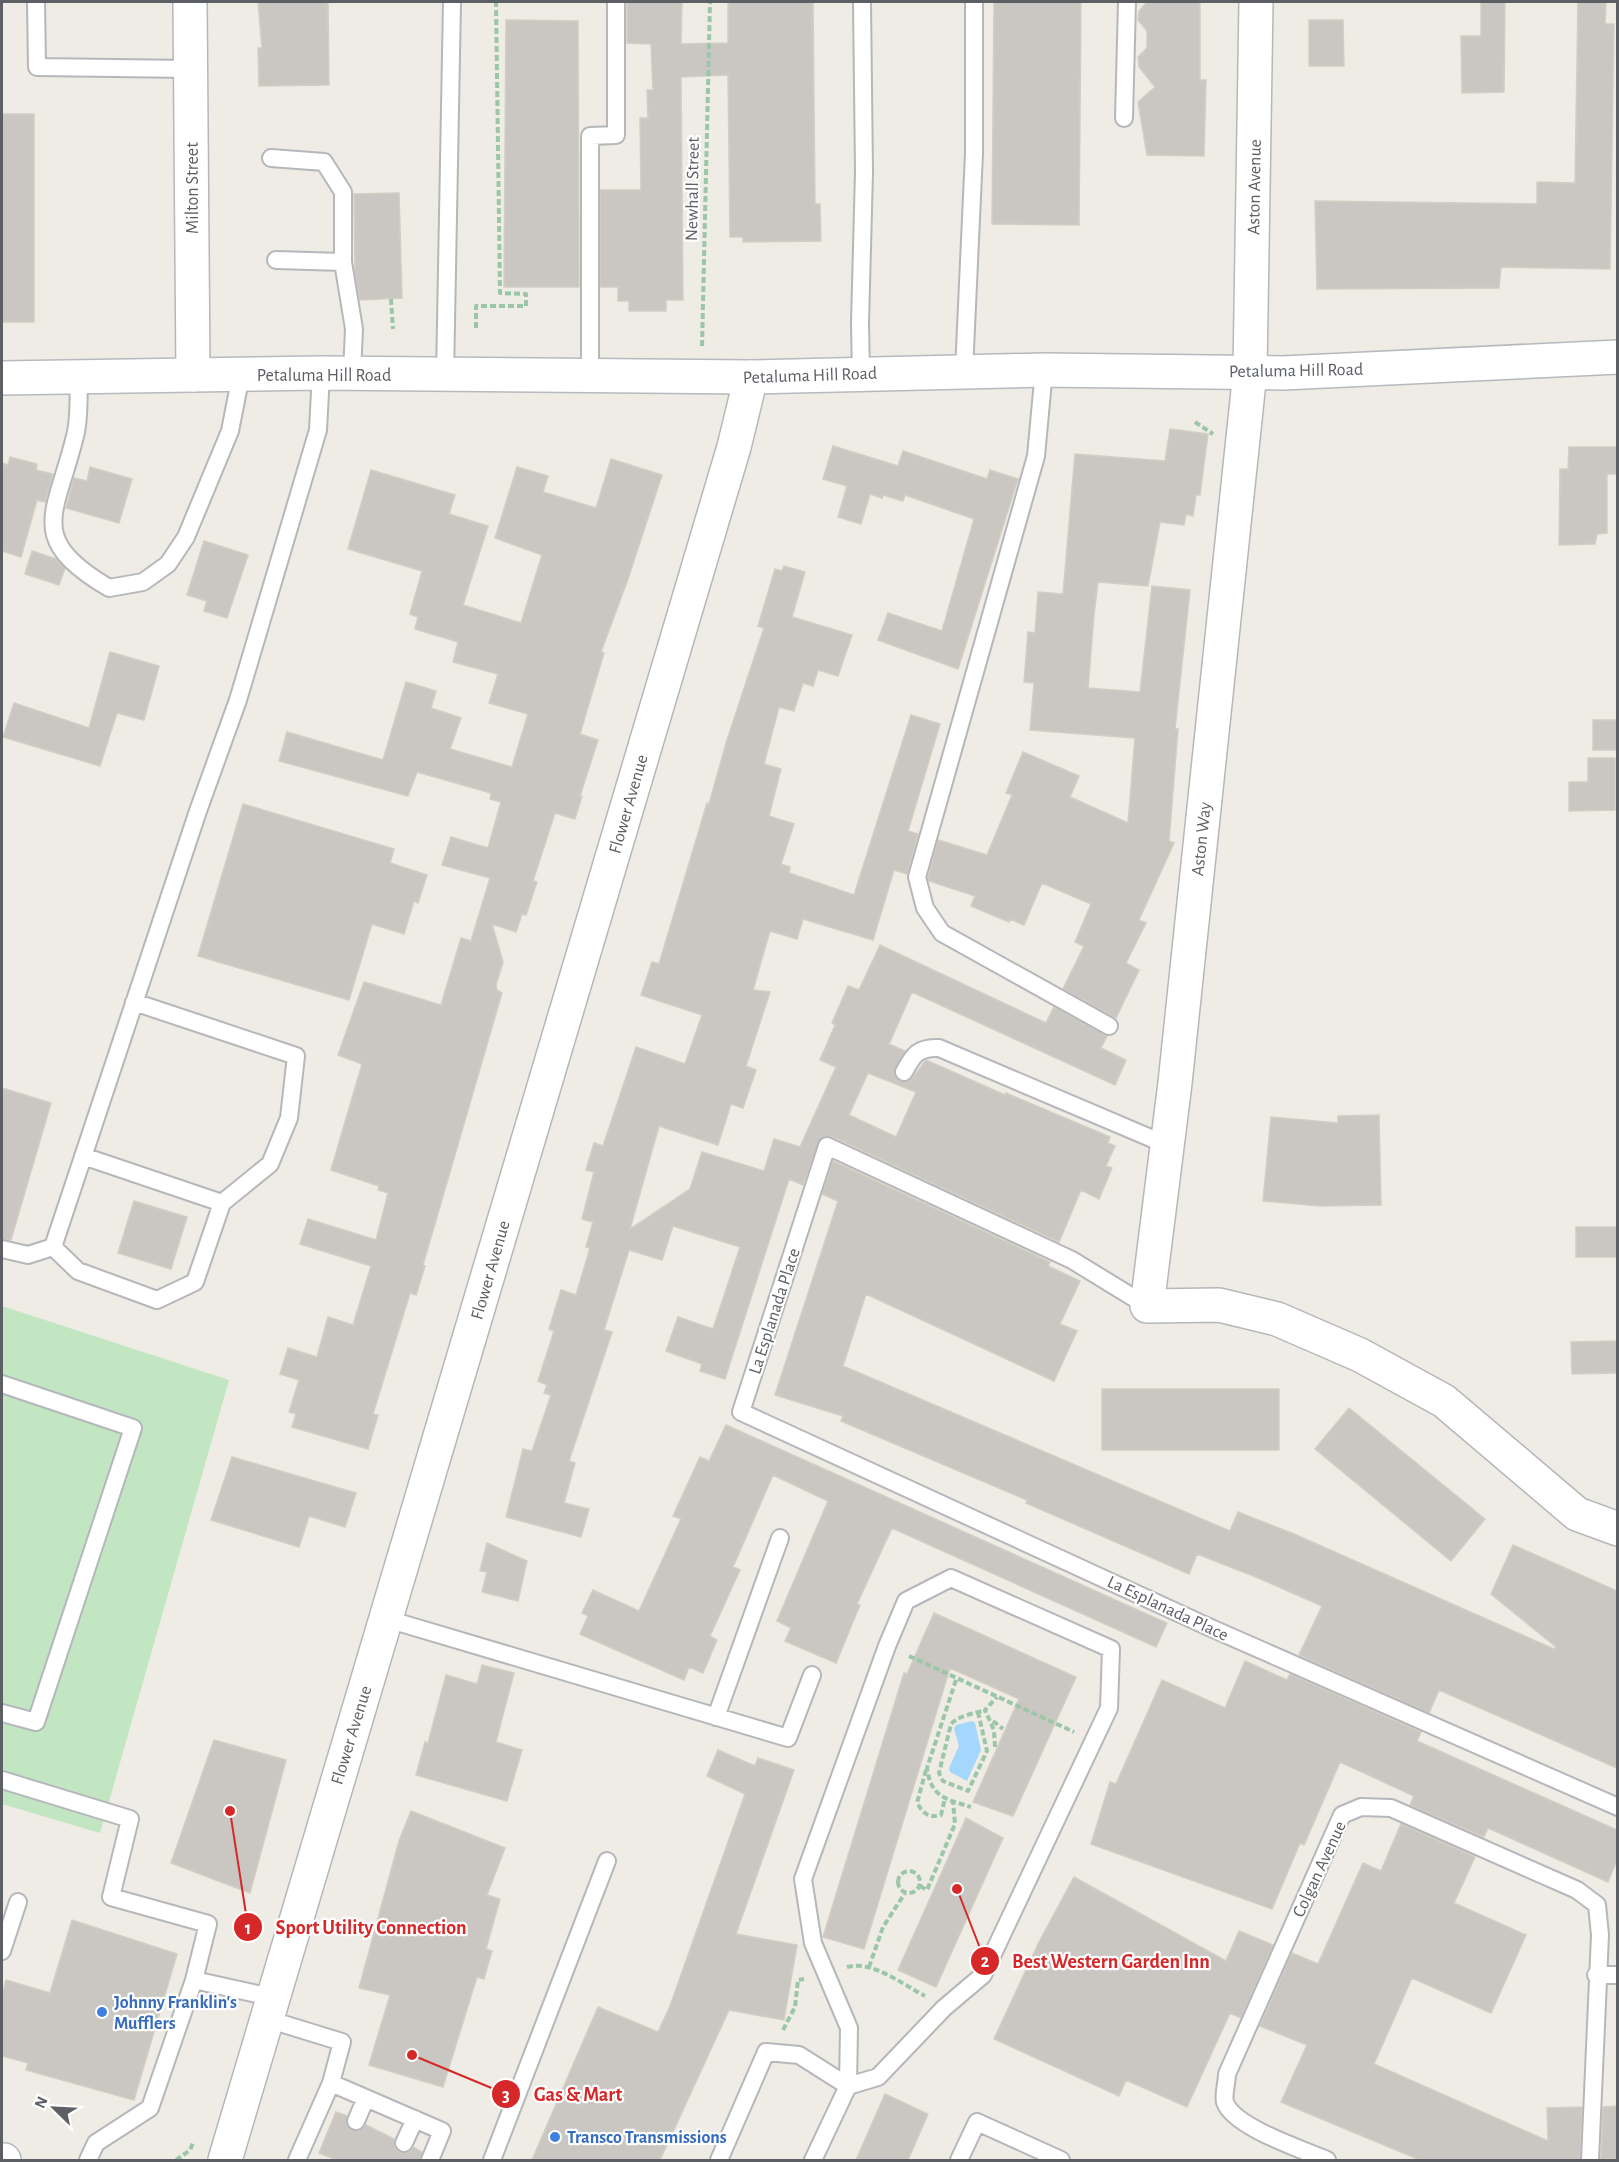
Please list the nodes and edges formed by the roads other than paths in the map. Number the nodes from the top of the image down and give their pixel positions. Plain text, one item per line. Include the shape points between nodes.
1 (36, 2) edge
2 (190, 2) edge
3 (452, 2) edge
4 (616, 2) edge
5 (862, 2) edge
6 (974, 2) edge
7 (1127, 2) edge
8 (1256, 2) edge
9 (191, 69) junction
10 (1124, 118) dead end
11 (271, 158) dead end
12 (276, 260) dead end
13 (343, 262) junction
14 (1617, 357) edge
15 (1044, 370) junction
16 (964, 371) junction
17 (1250, 372) junction
18 (337, 373) junction
19 (861, 374) junction
20 (193, 375) junction
21 (241, 375) junction
22 (79, 376) junction
23 (445, 376) junction
24 (590, 377) junction
25 (2, 378) edge
26 (751, 378) junction
27 (134, 1002) junction
28 (1108, 1026) dead end
29 (904, 1072) dead end
30 (1167, 1144) junction
31 (83, 1156) junction
32 (222, 1203) junction
33 (53, 1247) junction
34 (2, 1249) edge
35 (1147, 1306) junction
36 (2, 1384) edge
37 (1617, 1529) edge
38 (780, 1538) dead end
39 (387, 1619) junction
40 (812, 1675) dead end
41 (2, 1713) edge
42 (716, 1717) junction
43 (2, 1780) edge
44 (1617, 1807) edge
45 (607, 1861) dead end
46 (18, 1902) dead end
47 (2, 1951) edge
48 (1596, 1975) junction
49 (1617, 1975) edge
50 (194, 1980) junction
51 (269, 2008) junction
52 (331, 2083) junction
53 (848, 2086) junction
54 (366, 2098) junction
55 (415, 2119) junction
56 (356, 2121) dead end
57 (404, 2143) dead end
58 (88, 2160) edge
59 (225, 2160) edge
60 (297, 2160) edge
61 (430, 2160) edge
62 (492, 2160) edge
63 (719, 2160) edge
64 (813, 2160) edge
65 (959, 2160) edge
66 (1061, 2160) edge
67 (1327, 2160) edge
68 (1590, 2160) edge

1 - 9 lane via 37,67
2 - 9 street, Milton Street
3 - 23 lane
4 - 24 lane via 616,135 590,136
5 - 19 lane
6 - 16 lane via 974,153
7 - 10 lane
8 - 17 street, Aston Avenue
9 - 20 street, Milton Street
11 - 13 lane via 324,162 343,192
12 - 13 lane
13 - 18 lane via 354,329
14 - 17 street, Petaluma Hill Road
15 - 16 street, Petaluma Hill Road
15 - 17 street, Petaluma Hill Road
15 - 28 lane via 1036,456 917,877 924,908 942,933
16 - 19 street, Petaluma Hill Road
17 - 30 street, Aston Way
18 - 21 street, Petaluma Hill Road
18 - 23 street, Petaluma Hill Road
18 - 27 lane via 238,699
19 - 26 street, Petaluma Hill Road
20 - 21 street, Petaluma Hill Road
20 - 22 street, Petaluma Hill Road
21 - 22 lane via 230,431 186,537 168,564 143,582 109,588 82,572 60,550 52,528 76,434
22 - 25 street, Petaluma Hill Road
23 - 24 street, Petaluma Hill Road
24 - 26 street, Petaluma Hill Road
26 - 39 street, Flower Avenue via 734,447
27 - 31 lane
27 - 32 lane via 296,1056 289,1118 270,1164
29 - 30 lane via 914,1054 925,1047 939,1047
30 - 35 street, Aston Way
31 - 32 lane
31 - 33 lane
32 - 33 lane via 195,1282 156,1300 78,1271
33 - 34 lane via 28,1255
35 - 37 street via 1219,1305 1277,1319 1360,1355 1443,1401 1577,1514
35 - 44 lane, La Esplanada Place via 1072,1260 827,1146 741,1412 1211,1628
36 - 41 lane via 133,1428 36,1722
38 - 42 lane
39 - 42 lane
39 - 51 street, Flower Avenue
40 - 42 lane via 788,1738
43 - 50 lane via 130,1819 111,1897 208,1924
45 - 62 lane
46 - 47 lane
48 - 49 lane
48 - 67 lane, Colgan Avenue via 1600,1935 1597,1905 1577,1890 1391,1808 1361,1807 1342,1815 1227,2074 1225,2102 1233,2116
48 - 68 lane, Colgan Avenue
50 - 51 lane
50 - 58 lane via 150,2108 96,2143
51 - 52 lane via 342,2042
51 - 59 street, Flower Avenue
52 - 54 lane
52 - 60 lane
53 - 53 lane via 849,2028 813,1943 803,1879 886,1646 906,1601 951,1578 1110,1649 1109,1708 983,1975 944,2008 878,2078
53 - 63 lane via 799,2055 766,2052
53 - 64 lane
54 - 55 lane
54 - 56 lane
55 - 57 lane
55 - 61 lane via 442,2131
65 - 66 lane via 977,2121

